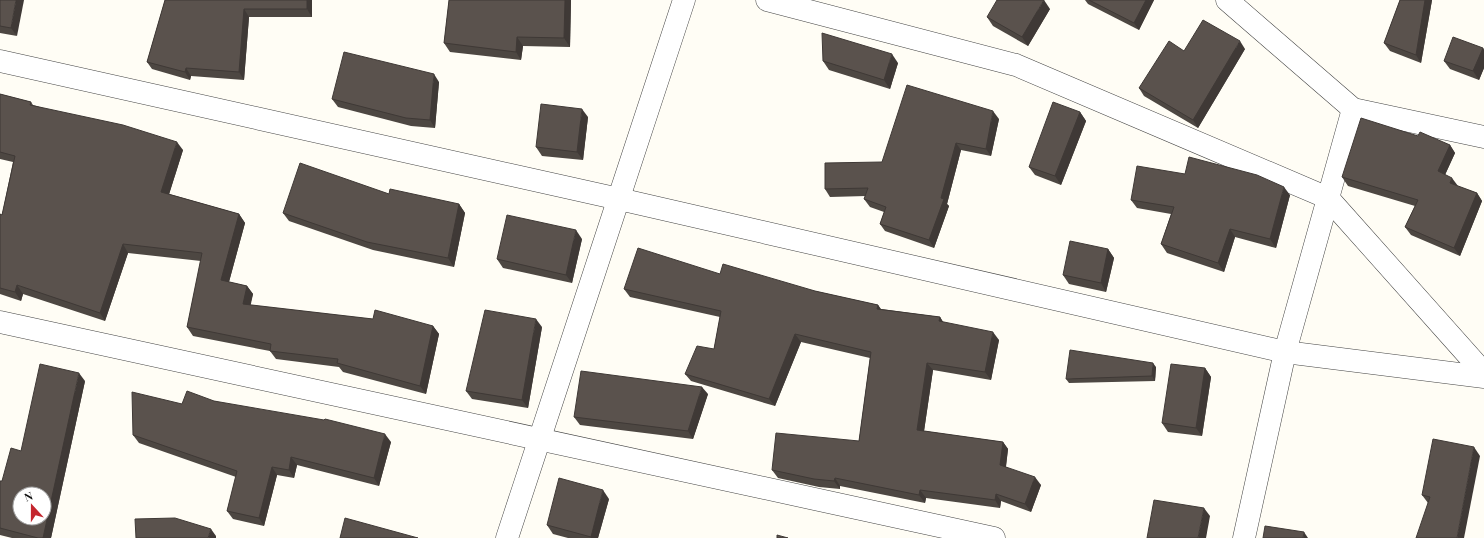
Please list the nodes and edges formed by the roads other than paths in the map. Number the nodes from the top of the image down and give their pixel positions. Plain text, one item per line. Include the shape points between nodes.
1 (684, 0) edge
2 (767, 0) edge
3 (1227, 0) edge
4 (0, 61) edge
5 (1353, 109) junction
6 (1484, 137) edge
7 (1328, 198) junction
8 (619, 199) junction
9 (0, 322) edge
10 (1285, 352) junction
11 (1484, 373) edge
12 (1484, 377) edge
13 (539, 440) junction
14 (507, 538) edge
15 (994, 538) edge
16 (1244, 538) edge

1 - 8 street
2 - 7 street via 1016,65
3 - 5 street
4 - 8 street
5 - 6 street
5 - 7 street
7 - 10 street
7 - 11 street
8 - 10 street
8 - 13 street
9 - 13 street
10 - 12 street
10 - 16 street
13 - 14 street
13 - 15 street

